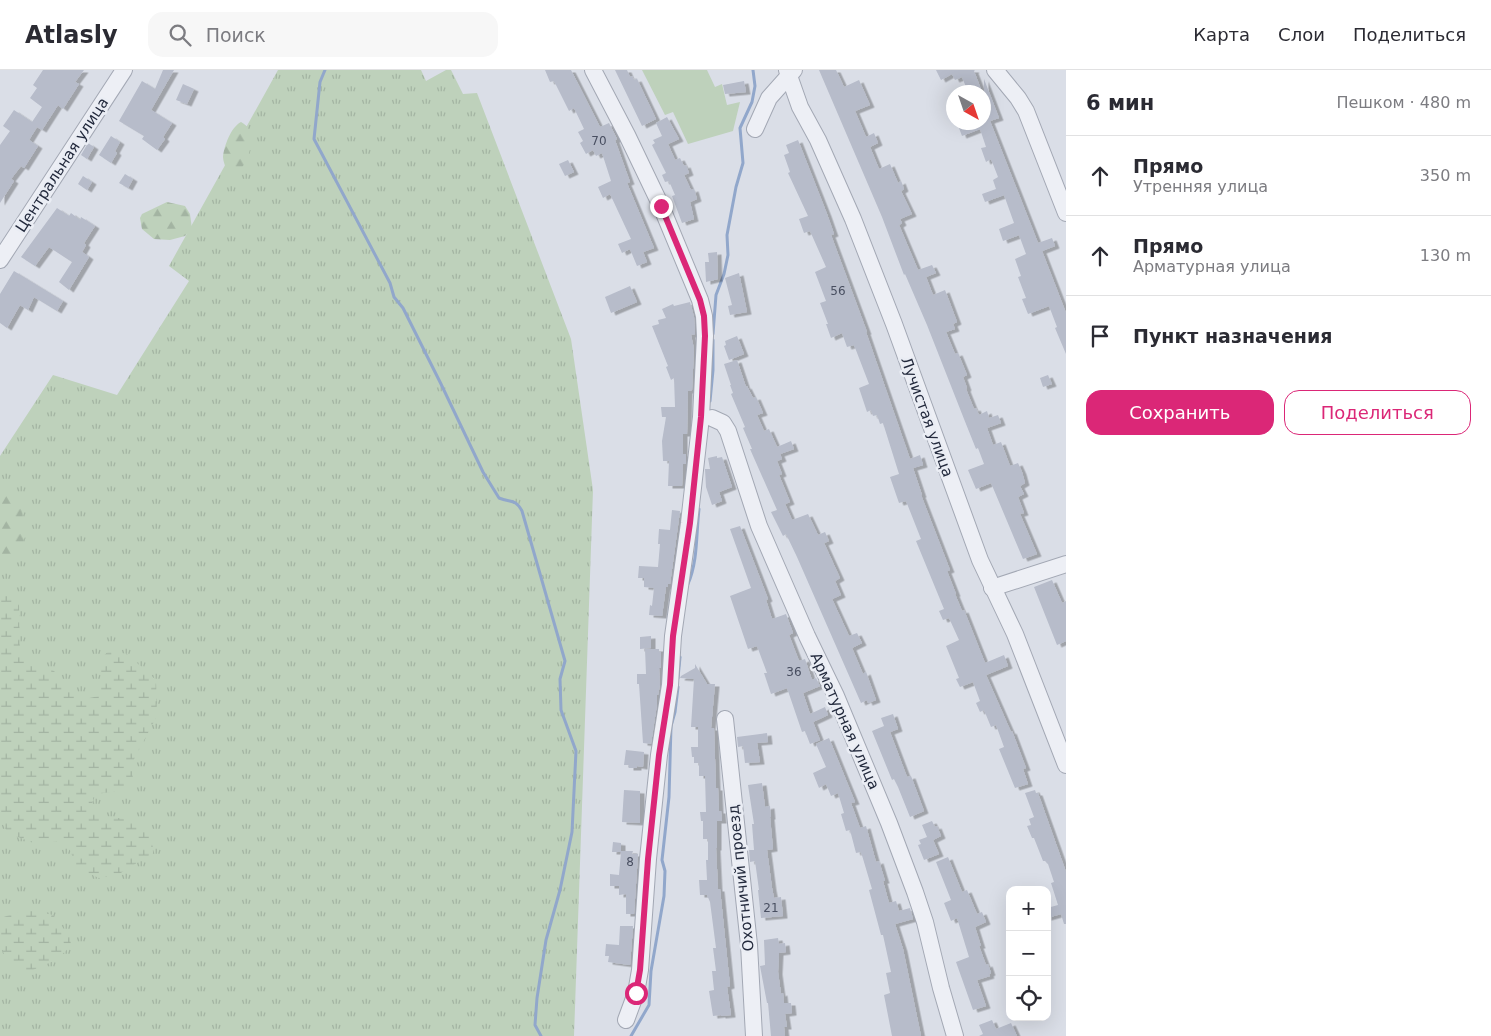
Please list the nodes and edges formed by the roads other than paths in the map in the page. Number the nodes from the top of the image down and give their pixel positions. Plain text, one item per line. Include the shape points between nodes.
1 (124, 70) edge
2 (593, 70) edge
3 (995, 70) edge
4 (790, 72) edge
5 (755, 129) dead end
6 (1066, 213) edge
7 (0, 260) edge
8 (706, 417) junction
9 (1066, 564) edge
10 (992, 588) junction
11 (725, 720) dead end
12 (1066, 765) edge
13 (626, 1020) dead end
14 (754, 1036) edge
15 (955, 1036) edge

1 - 7 street, Центральная улица
2 - 8 street via 661,206 700,300 704,316
3 - 6 street via 1026,111
4 - 5 street via 769,98
4 - 10 street, Лучистая улица via 800,107 853,219
8 - 13 street via 673,636 648,859 640,970
8 - 15 street, Арматурная улица via 723,423 728,431 760,526 889,823 925,922
9 - 10 street
10 - 12 street, Лучистая улица via 1015,634
11 - 14 street, Охотничий проезд via 749,945

